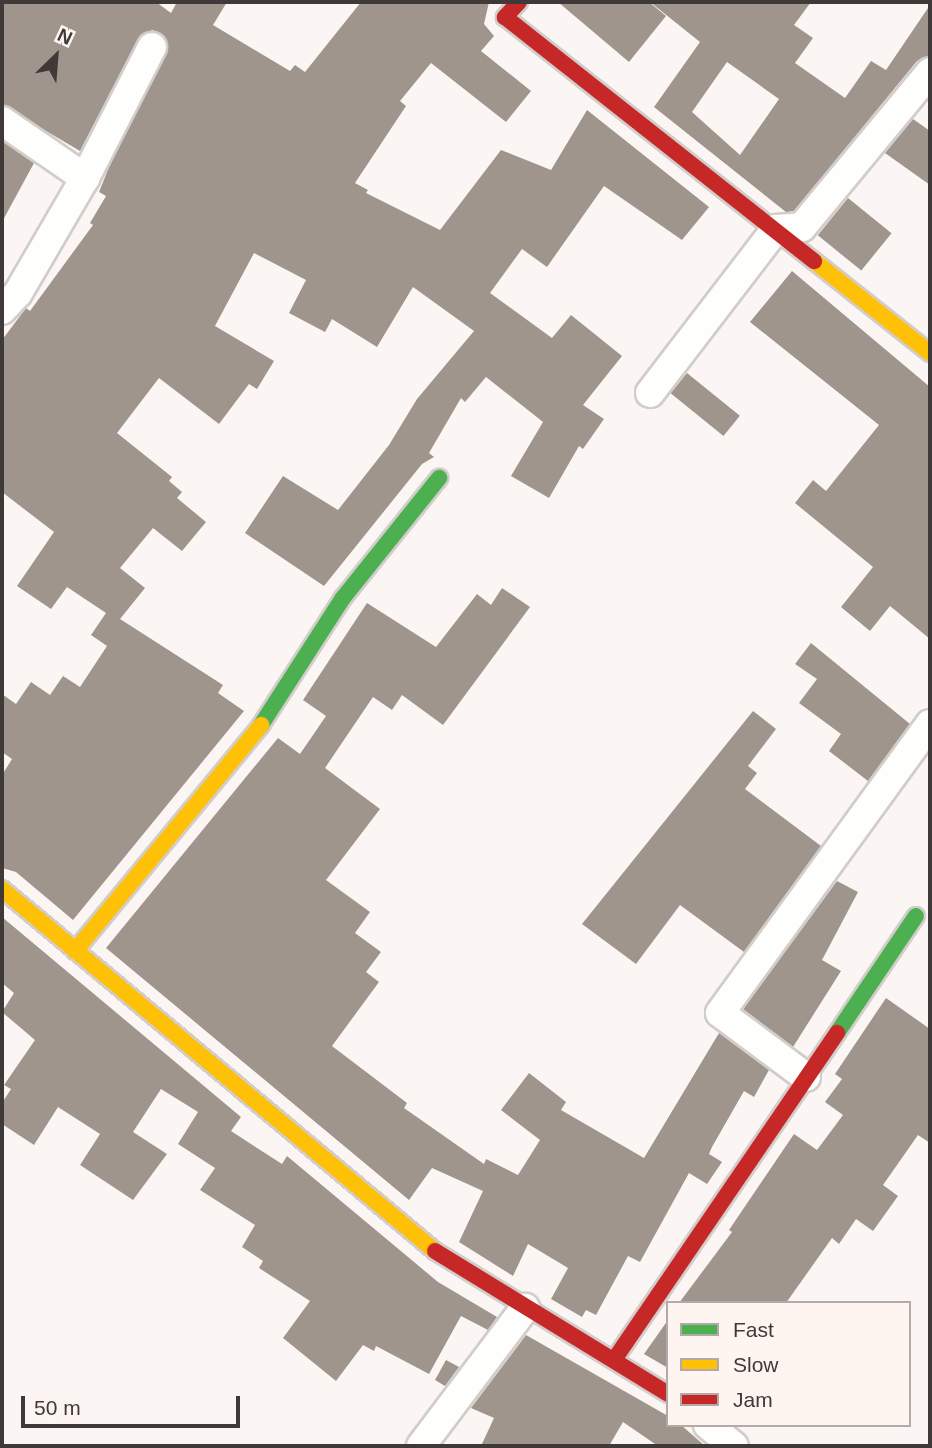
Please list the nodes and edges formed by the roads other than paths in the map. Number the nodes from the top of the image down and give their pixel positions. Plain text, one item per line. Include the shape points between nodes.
1 (519, 2) edge
2 (152, 47) dead end
3 (930, 72) edge
4 (2, 121) edge
5 (85, 178) junction
6 (776, 229) junction
7 (2, 310) edge
8 (930, 352) edge
9 (650, 393) dead end
10 (439, 478) dead end
11 (930, 724) edge
12 (2, 889) edge
13 (916, 916) dead end
14 (75, 951) junction
15 (807, 1077) junction
16 (525, 1308) junction
17 (614, 1360) junction
18 (666, 1393) edge
19 (710, 1427) edge
20 (421, 1446) edge
21 (734, 1446) edge

1 - 6 street via 505,17
2 - 5 street
3 - 6 street via 802,228
4 - 5 street
5 - 7 street via 18,293
6 - 8 street
6 - 9 street
10 - 14 street via 343,598 257,731 164,849
11 - 15 street via 720,1013
12 - 14 street
13 - 15 street
14 - 16 street via 452,1265
15 - 17 street
16 - 17 street
16 - 20 street
17 - 18 street
19 - 21 street

